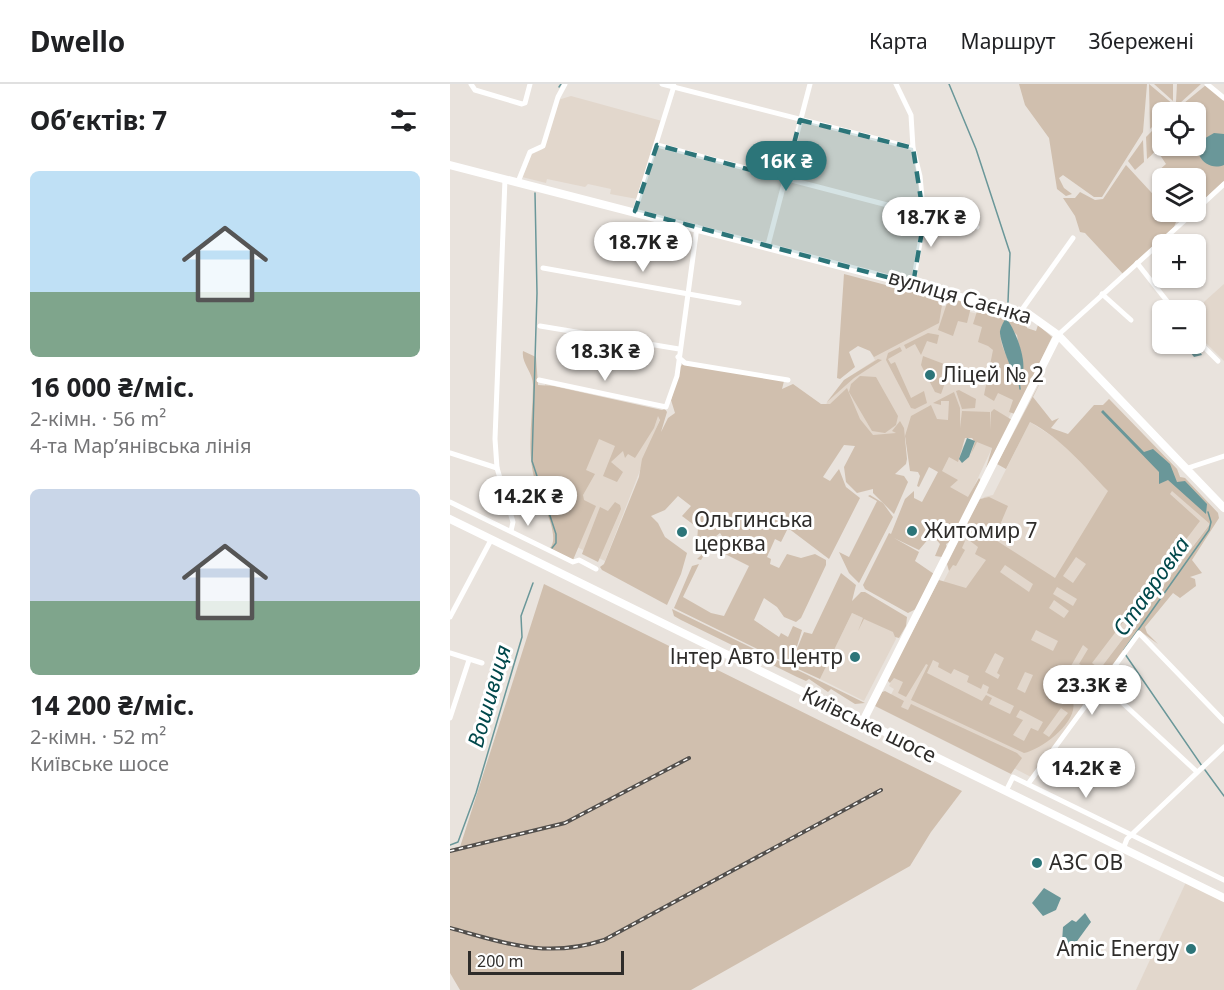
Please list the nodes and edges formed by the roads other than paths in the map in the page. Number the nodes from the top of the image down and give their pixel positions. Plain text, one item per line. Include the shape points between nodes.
1 (471, 84) edge
2 (530, 84) edge
3 (565, 84) edge
4 (662, 84) edge
5 (810, 84) edge
6 (896, 84) edge
7 (1207, 84) edge
8 (674, 86) edge
9 (1224, 98) edge
10 (800, 120) junction
11 (657, 145) junction
12 (913, 148) junction
13 (450, 165) edge
14 (506, 179) junction
15 (785, 180) junction
16 (518, 182) junction
17 (1224, 184) edge
18 (1206, 201) edge
19 (635, 211) junction
20 (922, 211) junction
21 (1183, 222) edge
22 (697, 227) junction
23 (977, 227) dead end
24 (1073, 238) dead end
25 (768, 245) junction
26 (1137, 263) junction
27 (543, 268) dead end
28 (913, 284) junction
29 (687, 294) junction
30 (1102, 294) junction
31 (1166, 300) edge
32 (739, 303) dead end
33 (1021, 311) junction
34 (1131, 320) dead end
35 (540, 326) dead end
36 (1058, 335) junction
37 (679, 349) junction
38 (1206, 349) edge
39 (678, 357) junction
40 (1218, 361) dead end
41 (539, 380) dead end
42 (788, 380) dead end
43 (450, 453) edge
44 (1224, 456) edge
45 (497, 468) junction
46 (1185, 469) junction
47 (450, 501) edge
48 (1224, 508) edge
49 (450, 519) edge
50 (511, 531) junction
51 (491, 540) junction
52 (596, 569) dead end
53 (450, 617) edge
54 (450, 653) edge
55 (469, 660) junction
56 (482, 663) dead end
57 (1101, 684) junction
58 (450, 717) edge
59 (863, 721) junction
60 (1224, 721) edge
61 (1224, 747) edge
62 (1196, 771) junction
63 (1028, 784) junction
64 (1006, 791) junction
65 (1134, 834) junction
66 (1123, 849) junction
67 (1224, 880) edge
68 (1224, 898) edge

1 - 2 street via 475,90 522,104
3 - 16 street via 543,146 530,153
4 - 8 street
5 - 10 street
6 - 12 street via 911,115
7 - 9 street
8 - 10 street
8 - 11 street
10 - 12 street
10 - 15 street
11 - 15 street
11 - 19 street
12 - 20 street
13 - 14 street, вулиця Саєнка
14 - 16 street, вулиця Саєнка
14 - 45 street via 495,428
15 - 20 street
15 - 25 street
16 - 19 street, вулиця Саєнка
17 - 18 street
19 - 22 street, вулиця Саєнка
20 - 23 street via 930,208
20 - 28 street
21 - 26 street
22 - 25 street, вулиця Саєнка
22 - 29 street
24 - 33 street
25 - 28 street, вулиця Саєнка
26 - 30 street
26 - 31 street
27 - 29 street
28 - 33 street, вулиця Саєнка
29 - 32 street
29 - 37 street
30 - 34 street
30 - 36 street
33 - 36 street, вулиця Саєнка
35 - 37 street
36 - 46 street, вулиця Саєнка
36 - 59 street
37 - 39 street
38 - 40 street
39 - 41 street via 677,376 666,407
39 - 42 street via 686,363
43 - 45 street
44 - 46 street
45 - 50 street via 513,522
46 - 48 street, вулиця Саєнка
47 - 50 street
49 - 51 main road, Київське шосе
50 - 52 street
51 - 53 street
51 - 59 main road, Київське шосе
54 - 55 street
55 - 56 street
55 - 58 street
57 - 60 street via 1139,633
57 - 62 street
57 - 63 street
59 - 64 main road, Київське шосе
61 - 62 street
62 - 65 street
63 - 64 street via 1013,777
63 - 65 street
64 - 66 main road, Київське шосе
65 - 66 street
65 - 67 street
66 - 68 main road, Київське шосе

